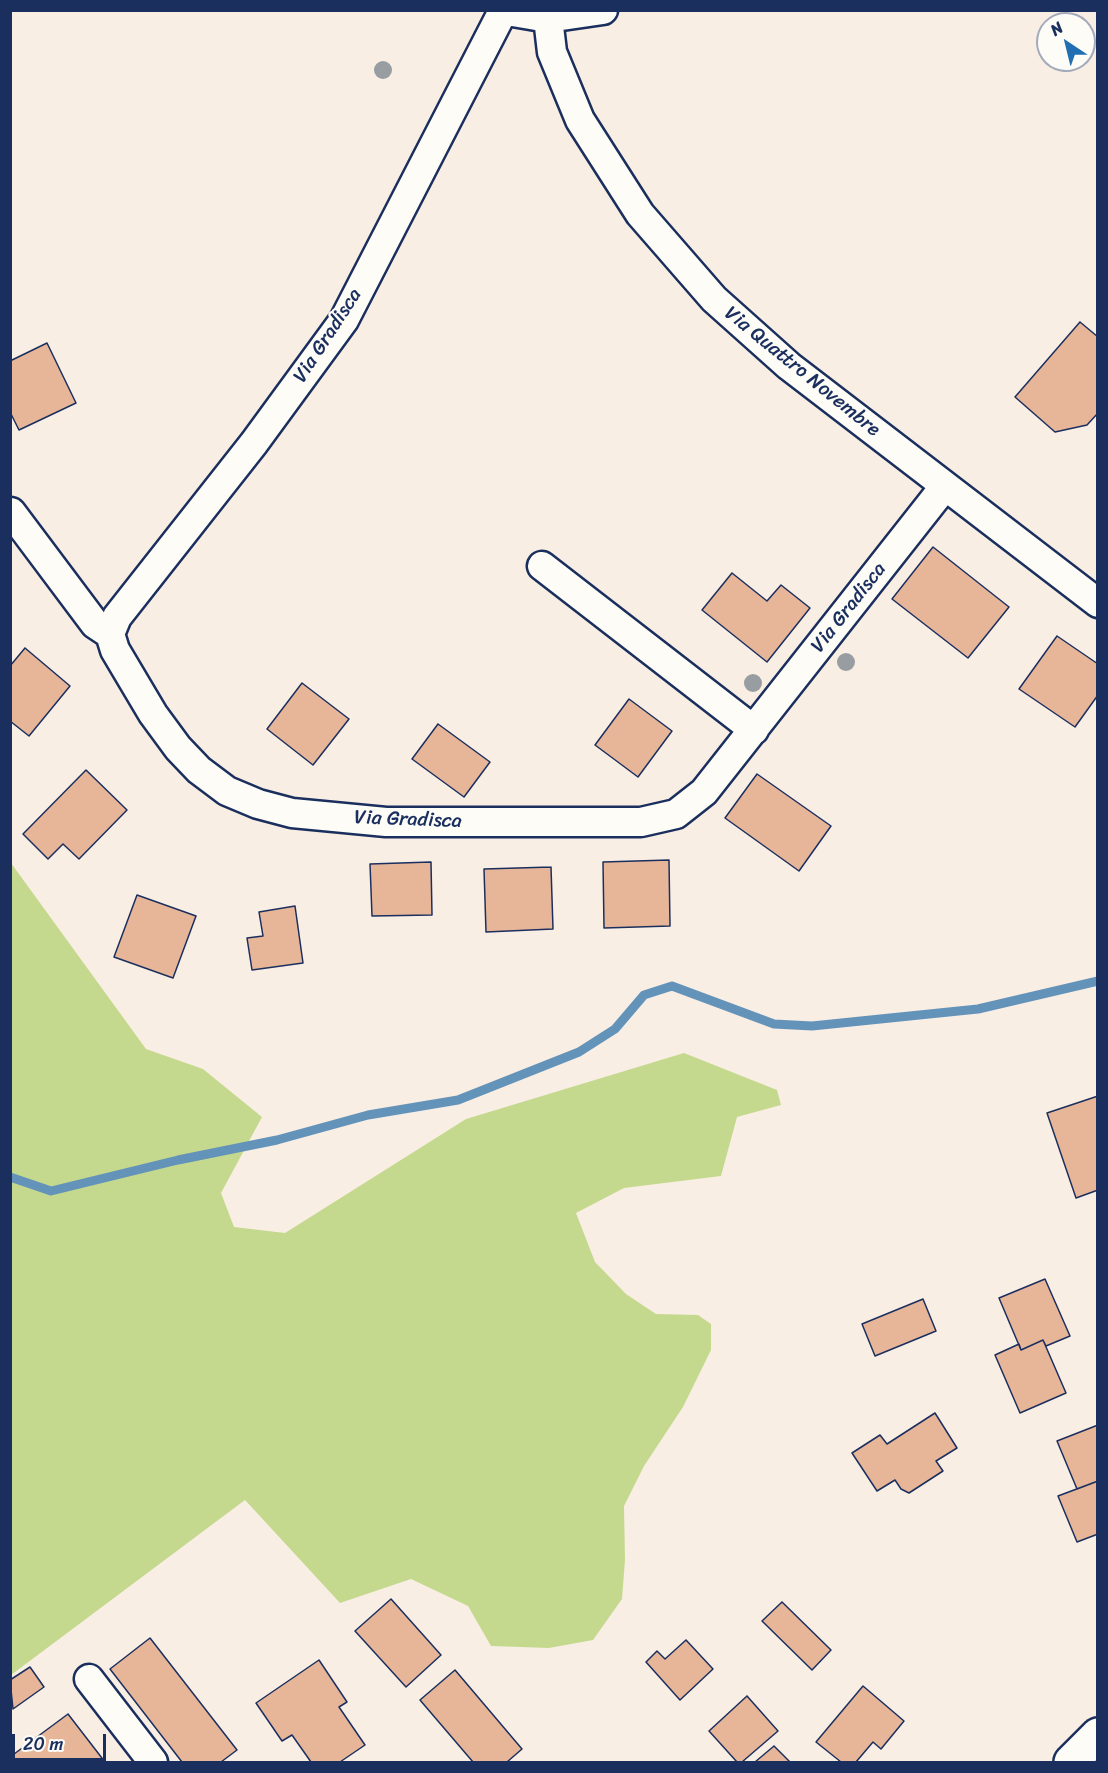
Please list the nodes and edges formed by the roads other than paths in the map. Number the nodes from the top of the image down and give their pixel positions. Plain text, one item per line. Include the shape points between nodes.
1 (603, 10) edge
2 (502, 11) edge
3 (548, 18) junction
4 (945, 486) junction
5 (10, 512) edge
6 (542, 566) dead end
7 (1098, 603) edge
8 (110, 634) junction
9 (754, 730) junction
10 (89, 1679) dead end
11 (1098, 1735) edge
12 (153, 1762) edge
13 (1071, 1762) edge

1 - 3 street
2 - 3 street
2 - 8 street, Via Gradisca via 344,320 254,443 117,617
3 - 4 street, Via Quattro Novembre via 552,52 579,120 640,214 714,299 789,366
4 - 7 street, Via Quattro Novembre
4 - 9 street, Via Gradisca
5 - 8 street, Via Gradisca via 95,624
6 - 9 street
8 - 9 street, Via Gradisca via 115,651 153,714 199,770 227,791 292,813 386,822 641,822 676,814 704,792
10 - 12 street
11 - 13 main road

